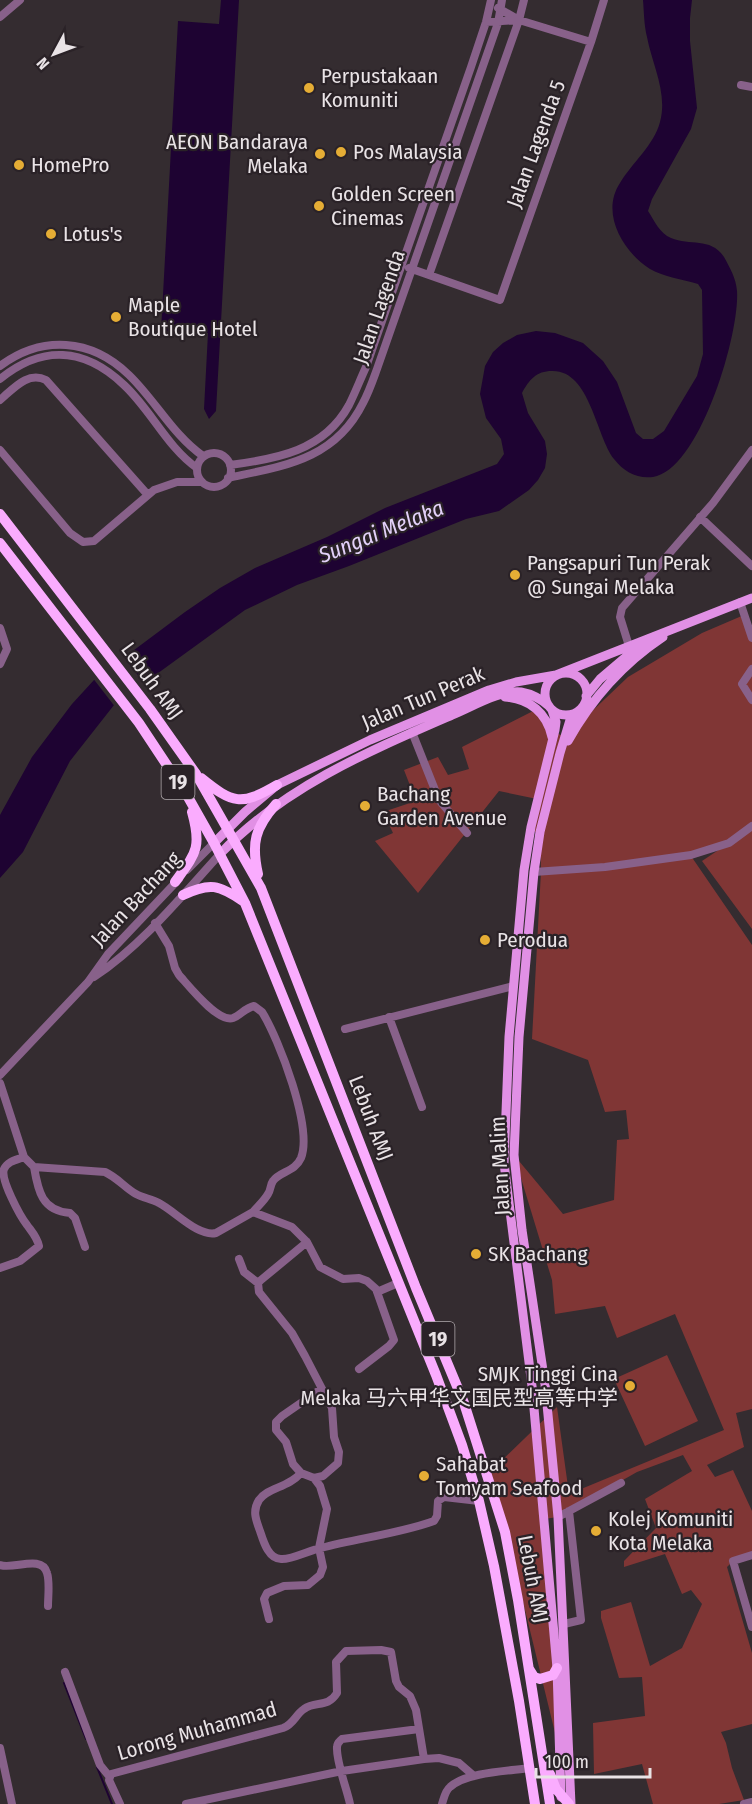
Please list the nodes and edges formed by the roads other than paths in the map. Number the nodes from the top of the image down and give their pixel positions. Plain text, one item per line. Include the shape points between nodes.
1 (20, 0) edge
2 (524, 0) edge
3 (604, 0) edge
4 (490, 4) edge
5 (502, 4) edge
6 (0, 17) edge
7 (519, 20) junction
8 (486, 22) junction
9 (498, 23) junction
10 (591, 42) junction
11 (741, 85) dead end
12 (752, 87) edge
13 (401, 266) junction
14 (411, 269) junction
15 (429, 275) junction
16 (0, 366) edge
17 (0, 379) edge
18 (0, 400) edge
19 (0, 450) edge
20 (752, 450) edge
21 (203, 456) junction
22 (230, 465) junction
23 (197, 468) junction
24 (228, 478) junction
25 (202, 482) junction
26 (147, 494) junction
27 (0, 514) edge
28 (700, 517) junction
29 (0, 543) edge
30 (752, 566) edge
31 (752, 598) edge
32 (740, 603) junction
33 (677, 627) junction
34 (0, 628) edge
35 (649, 638) junction
36 (752, 638) edge
37 (629, 646) junction
38 (0, 664) edge
39 (752, 669) edge
40 (556, 675) junction
41 (586, 696) junction
42 (492, 698) junction
43 (752, 700) edge
44 (550, 708) junction
45 (577, 712) junction
46 (412, 732) junction
47 (553, 742) junction
48 (560, 753) junction
49 (196, 774) junction
50 (276, 785) junction
51 (188, 797) junction
52 (276, 804) junction
53 (752, 826) edge
54 (228, 828) junction
55 (467, 833) dead end
56 (234, 839) junction
57 (214, 843) junction
58 (220, 854) junction
59 (534, 872) junction
60 (175, 882) junction
61 (261, 888) junction
62 (183, 895) junction
63 (245, 903) junction
64 (155, 923) junction
65 (88, 982) junction
66 (513, 987) junction
67 (389, 1017) junction
68 (345, 1029) dead end
69 (0, 1075) edge
70 (0, 1083) edge
71 (422, 1107) dead end
72 (24, 1157) junction
73 (34, 1167) junction
74 (253, 1212) junction
75 (307, 1242) junction
76 (85, 1247) dead end
77 (239, 1258) dead end
78 (0, 1269) edge
79 (258, 1283) junction
80 (398, 1283) junction
81 (377, 1292) junction
82 (359, 1369) dead end
83 (321, 1389) junction
84 (301, 1473) junction
85 (314, 1478) junction
86 (621, 1483) dead end
87 (479, 1501) junction
88 (569, 1511) junction
89 (558, 1516) junction
90 (320, 1548) junction
91 (752, 1555) edge
92 (0, 1565) edge
93 (48, 1606) dead end
94 (269, 1619) dead end
95 (564, 1624) junction
96 (752, 1627) edge
97 (528, 1666) junction
98 (557, 1668) junction
99 (65, 1672) dead end
100 (538, 1727) junction
101 (419, 1729) junction
102 (0, 1748) edge
103 (424, 1759) junction
104 (530, 1768) junction
105 (342, 1771) junction
106 (109, 1776) junction
107 (474, 1776) junction
108 (562, 1800) edge
109 (752, 1802) edge
110 (12, 1804) edge
111 (120, 1804) edge
112 (186, 1804) edge
113 (351, 1804) edge
114 (442, 1804) edge
115 (535, 1804) edge
116 (550, 1804) edge
117 (570, 1804) edge
118 (744, 1804) edge

1 - 6 street
2 - 7 street
3 - 10 street, Jalan Lagenda 5
4 - 5 street
4 - 8 street, Jalan Lagenda
5 - 7 street
5 - 9 street, Jalan Lagenda
7 - 9 street
7 - 10 street
7 - 15 street
8 - 9 street
8 - 13 street, Jalan Lagenda
9 - 14 street, Jalan Lagenda
10 - 15 street, Jalan Lagenda 5 via 500,300
11 - 12 street
13 - 14 street
13 - 22 street, Jalan Lagenda via 366,367 339,419 303,449 267,460
14 - 15 street
14 - 24 street, Jalan Lagenda via 374,378 347,428 309,457
16 - 21 street via 27,350 43,346 60,344 94,352 116,363 130,376
17 - 23 street via 30,360 46,356 60,354 91,362 125,386 183,458
18 - 26 street via 30,377 46,380
19 - 26 street via 70,533 83,542 94,541
20 - 28 street
21 - 22 street via 221,454
21 - 23 street
22 - 24 street
23 - 25 street
24 - 25 street via 217,486
25 - 26 street via 177,482
27 - 49 highway, Lebuh AMJ / 19
28 - 30 street
28 - 37 street via 622,608 620,617
29 - 51 highway, Lebuh AMJ / 19 via 139,723
31 - 32 main road, Jalan Tun Perak
32 - 33 main road, Jalan Tun Perak
32 - 36 street
33 - 35 main road, Jalan Tun Perak
33 - 48 main road via 636,658 599,695
34 - 38 street via 7,649
35 - 37 main road, Jalan Tun Perak
35 - 41 main road, Jalan Tun Perak via 600,679
37 - 40 main road, Jalan Tun Perak
39 - 43 street via 742,684
40 - 41 main road via 567,673 579,678
40 - 44 main road via 545,690
40 - 50 main road, Jalan Tun Perak via 489,690
41 - 45 main road
42 - 44 main road, Jalan Tun Perak via 520,692 533,695
42 - 46 main road, Jalan Tun Perak
42 - 47 main road via 528,702 537,709
44 - 45 main road via 566,715
44 - 47 main road, Jalan Malim via 556,722
45 - 48 main road, Jalan Malim via 570,720
46 - 52 main road, Jalan Tun Perak via 329,772
46 - 55 street via 440,800
47 - 66 main road, Jalan Malim via 531,827
48 - 59 main road, Jalan Malim
49 - 50 highway via 236,800 254,798
49 - 54 highway, Lebuh AMJ / 19
50 - 54 main road, Jalan Tun Perak
51 - 57 highway, Lebuh AMJ / 19
51 - 60 highway via 198,842
52 - 56 main road, Jalan Tun Perak
52 - 61 highway via 255,840
53 - 59 street via 729,843 704,853
54 - 56 highway, Lebuh AMJ / 19
54 - 57 main road, Jalan Tun Perak
56 - 58 main road, Jalan Tun Perak
56 - 61 highway, Lebuh AMJ / 19
57 - 58 highway, Lebuh AMJ / 19
57 - 60 street, Jalan Bachang
58 - 62 street, Jalan Bachang
58 - 63 highway, Lebuh AMJ / 19
59 - 89 main road, Jalan Malim via 519,1037 514,1155 545,1384
60 - 65 street, Jalan Bachang via 108,954
61 - 97 highway, Lebuh AMJ / 19 via 464,1402 505,1532
62 - 63 highway via 202,887 218,886
62 - 64 street, Jalan Bachang
63 - 80 highway, Lebuh AMJ / 19
64 - 65 street, Jalan Bachang via 115,963
64 - 74 street via 169,946 179,975 214,1011 226,1018 254,1006 262,1012 298,1099 301,1159 272,1182 271,1190
65 - 69 street, Jalan Bachang
66 - 67 street
66 - 98 main road, Jalan Malim via 504,1163 532,1386
67 - 68 street
67 - 71 street
70 - 72 street
72 - 73 street
72 - 78 street via 10,1162 1,1176 39,1246 20,1261
73 - 74 street via 105,1172 136,1194 174,1211 193,1228 210,1234
73 - 76 street via 37,1188 44,1201 75,1218
74 - 75 street via 292,1227
75 - 79 street
75 - 81 street via 320,1267 343,1279 367,1281
77 - 79 street via 244,1272
79 - 83 street via 259,1292 292,1333
80 - 81 street
80 - 87 highway, Lebuh AMJ / 19 via 451,1415
81 - 82 street via 394,1340
83 - 84 street via 276,1422 276,1430
83 - 85 street via 332,1408 339,1452 332,1471
84 - 85 street
84 - 90 street via 286,1486 268,1491 260,1498 255,1517 263,1541 274,1557 281,1559
85 - 90 street via 327,1509
86 - 88 street
87 - 90 street via 444,1497 438,1501 434,1521
87 - 104 highway, Lebuh AMJ / 19 via 507,1629
88 - 89 street
88 - 95 street via 581,1620
89 - 95 main road, Jalan Malim
90 - 94 street via 322,1567 315,1580 267,1593 264,1599
91 - 96 street via 733,1561
92 - 93 street via 34,1563 45,1568
95 - 117 main road, Jalan Malim
97 - 98 highway via 540,1680 553,1675
97 - 100 highway, Lebuh AMJ / 19
98 - 108 main road, Jalan Malim
99 - 106 street via 100,1765
100 - 108 highway
100 - 116 highway, Lebuh AMJ / 19
101 - 103 street
101 - 105 street via 342,1739 337,1746
101 - 106 street, Lorong Muhammad via 414,1703 396,1681 391,1652 346,1651 336,1662 338,1686 334,1698 305,1708 288,1726
102 - 110 street
103 - 105 street
103 - 107 street via 459,1763
104 - 107 street
104 - 115 highway, Lebuh AMJ / 19
105 - 112 street
105 - 113 street
106 - 111 street, Lorong Muhammad
107 - 114 street via 451,1786
108 - 117 highway
109 - 118 street

